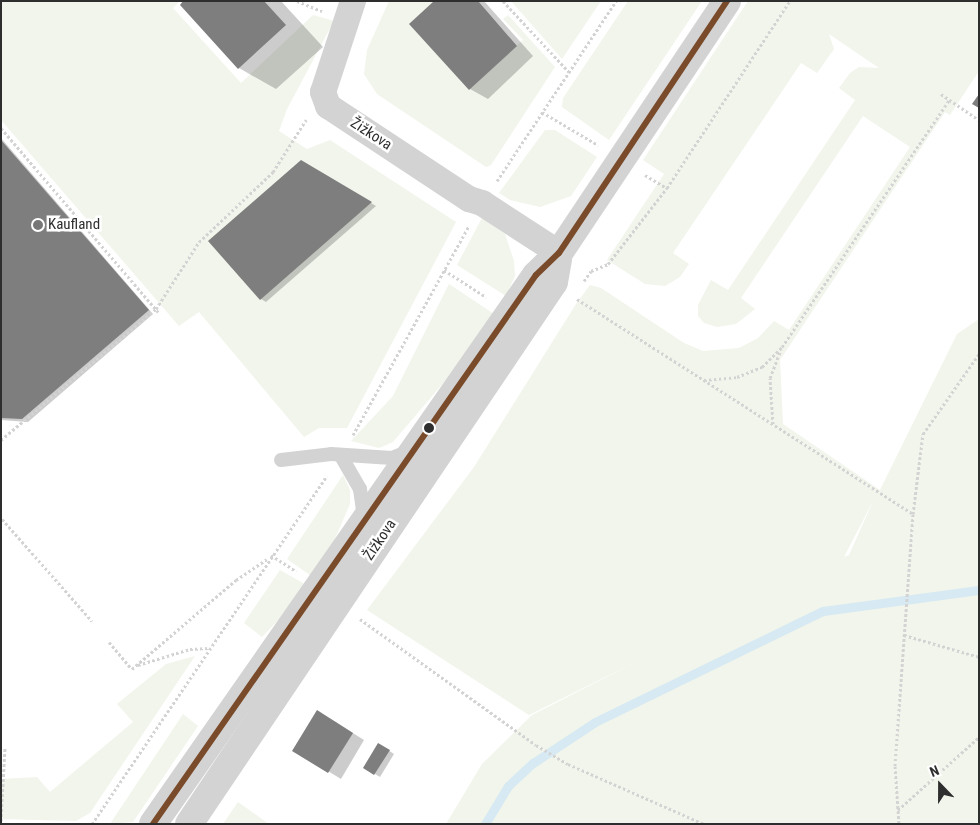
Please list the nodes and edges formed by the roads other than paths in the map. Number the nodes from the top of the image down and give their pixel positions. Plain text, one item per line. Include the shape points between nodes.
1 (353, 1) edge
2 (727, 1) edge
3 (559, 252) junction
4 (412, 450) junction
5 (341, 456) junction
6 (281, 460) dead end
7 (364, 524) junction
8 (153, 824) edge
9 (189, 824) edge

1 - 3 street, Žižkova via 323,92 328,106 469,199 482,203
2 - 3 street, Žižkova
3 - 4 street, Žižkova via 536,275
3 - 9 street, Žižkova via 554,282
4 - 5 lane via 392,458
4 - 7 street, Žižkova
5 - 6 lane via 315,455
5 - 7 lane via 360,488
7 - 8 street, Žižkova

